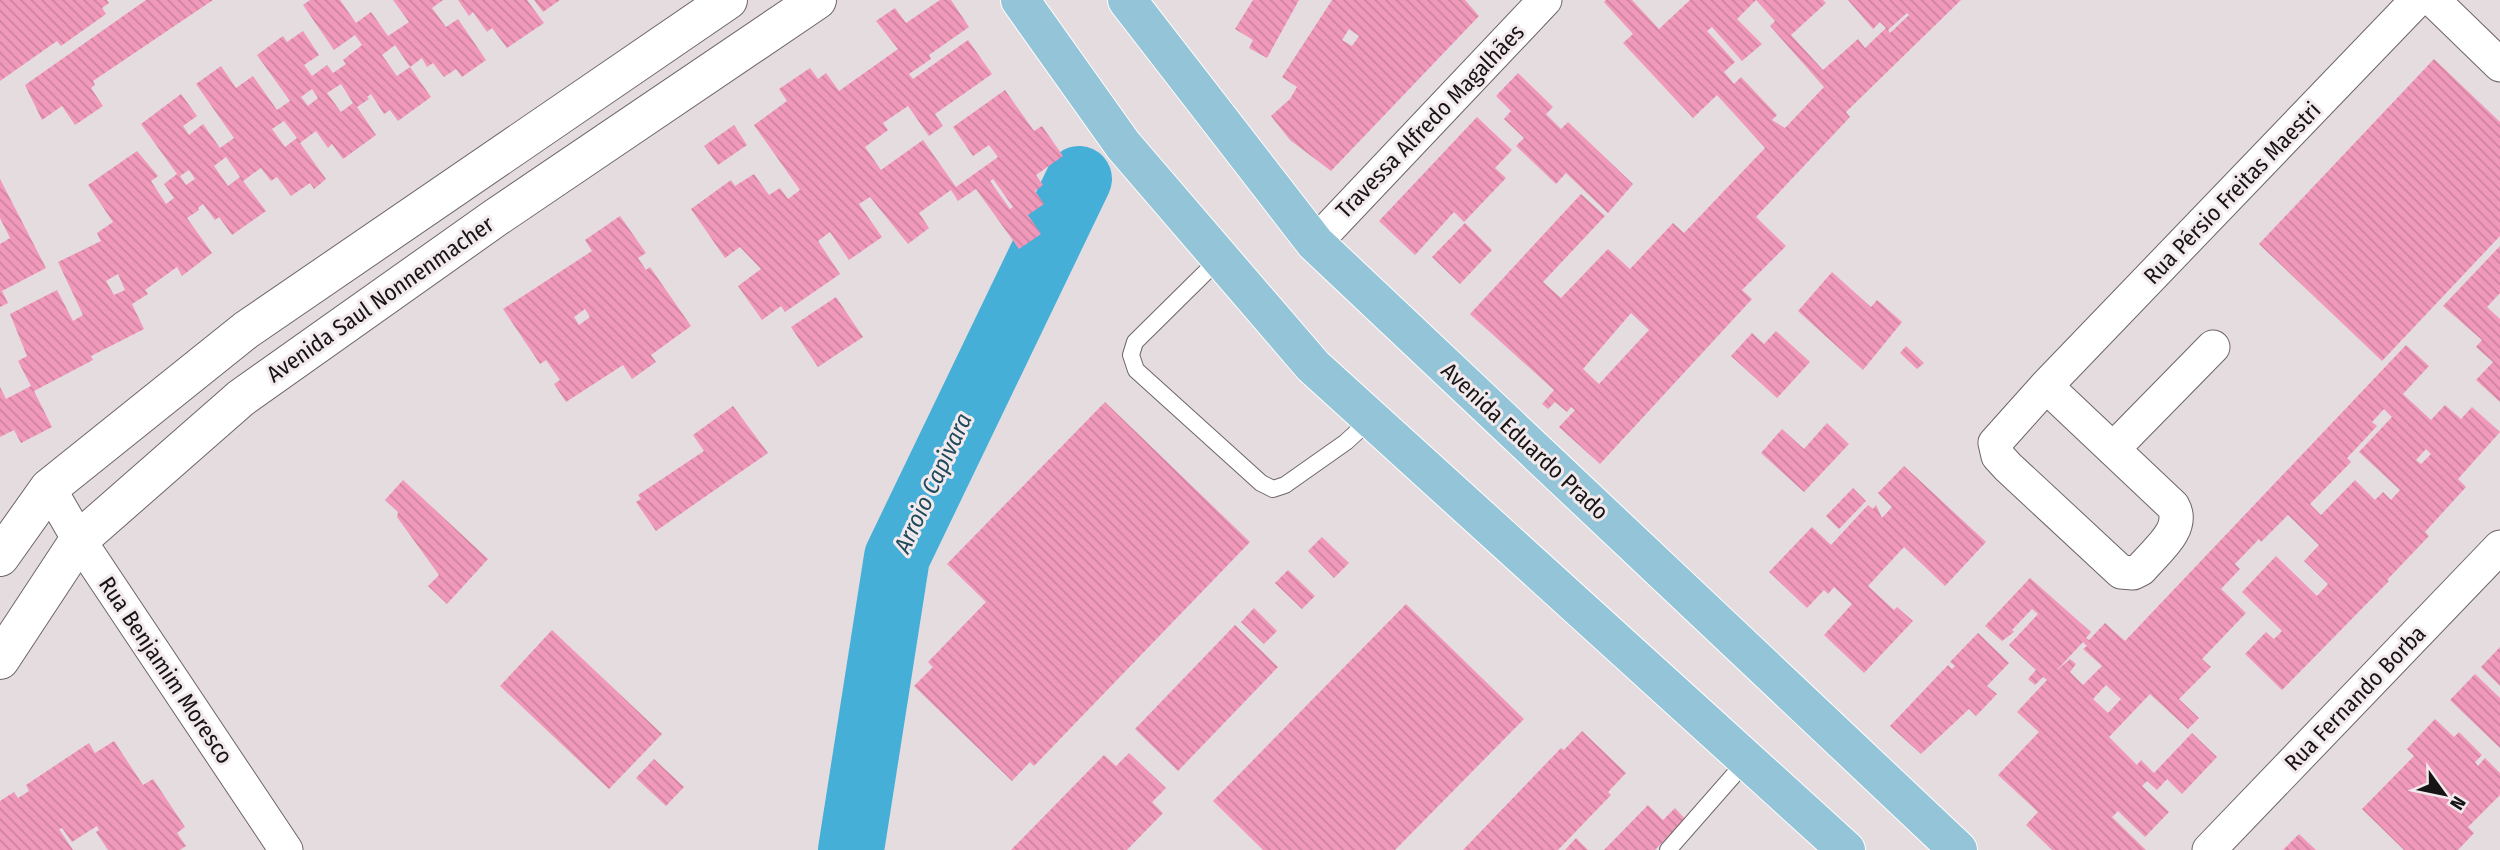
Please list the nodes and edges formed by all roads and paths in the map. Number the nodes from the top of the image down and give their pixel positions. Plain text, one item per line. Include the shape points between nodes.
1 (727, 0) edge
2 (817, 0) edge
3 (1020, 0) edge
4 (1127, 0) edge
5 (1545, 0) edge
6 (2417, 0) edge
7 (2433, 0) edge
8 (668, 41) junction
9 (2500, 65) edge
10 (696, 82) junction
11 (590, 95) junction
12 (617, 136) junction
13 (1315, 243) junction
14 (1220, 257) junction
15 (2213, 347) dead end
16 (2046, 386) junction
17 (1372, 418) junction
18 (2113, 449) junction
19 (49, 488) junction
20 (79, 540) junction
21 (2500, 547) edge
22 (0, 557) edge
23 (0, 660) edge
24 (1747, 760) junction
25 (286, 850) edge
26 (1668, 850) edge
27 (1846, 850) edge
28 (1958, 850) edge
29 (2209, 850) edge

1 - 8 street
2 - 10 street, Avenida Saul Nonnenmacher
3 - 14 main road via 1123,145
4 - 13 main road, Avenida Eduardo Prado
5 - 13 street, Travessa Alfredo Magalhães
6 - 16 street, Rua Pérsio Freitas Maestri
7 - 9 street
8 - 10 street
8 - 11 street
10 - 12 street, Avenida Saul Nonnenmacher
11 - 12 street
11 - 19 street via 246,330
12 - 20 street, Avenida Saul Nonnenmacher via 241,398
13 - 28 main road, Avenida Eduardo Prado
14 - 17 main road via 1313,366
14 - 17 lane via 1135,342 1131,355 1136,370 1273,489 1346,442
15 - 18 street
16 - 18 street, Rua Pérsio Freitas Maestri
16 - 18 street, Rua Pérsio Freitas Maestri via 1995,443 1998,456 2121,572 2133,573 2177,526 2178,514
17 - 24 main road
19 - 20 street, Rua Benjamim Moresco
19 - 22 street
20 - 23 street, Avenida Saul Nonnenmacher
20 - 25 street, Rua Benjamim Moresco
21 - 29 street, Rua Fernando Borba
24 - 26 lane
24 - 27 main road

